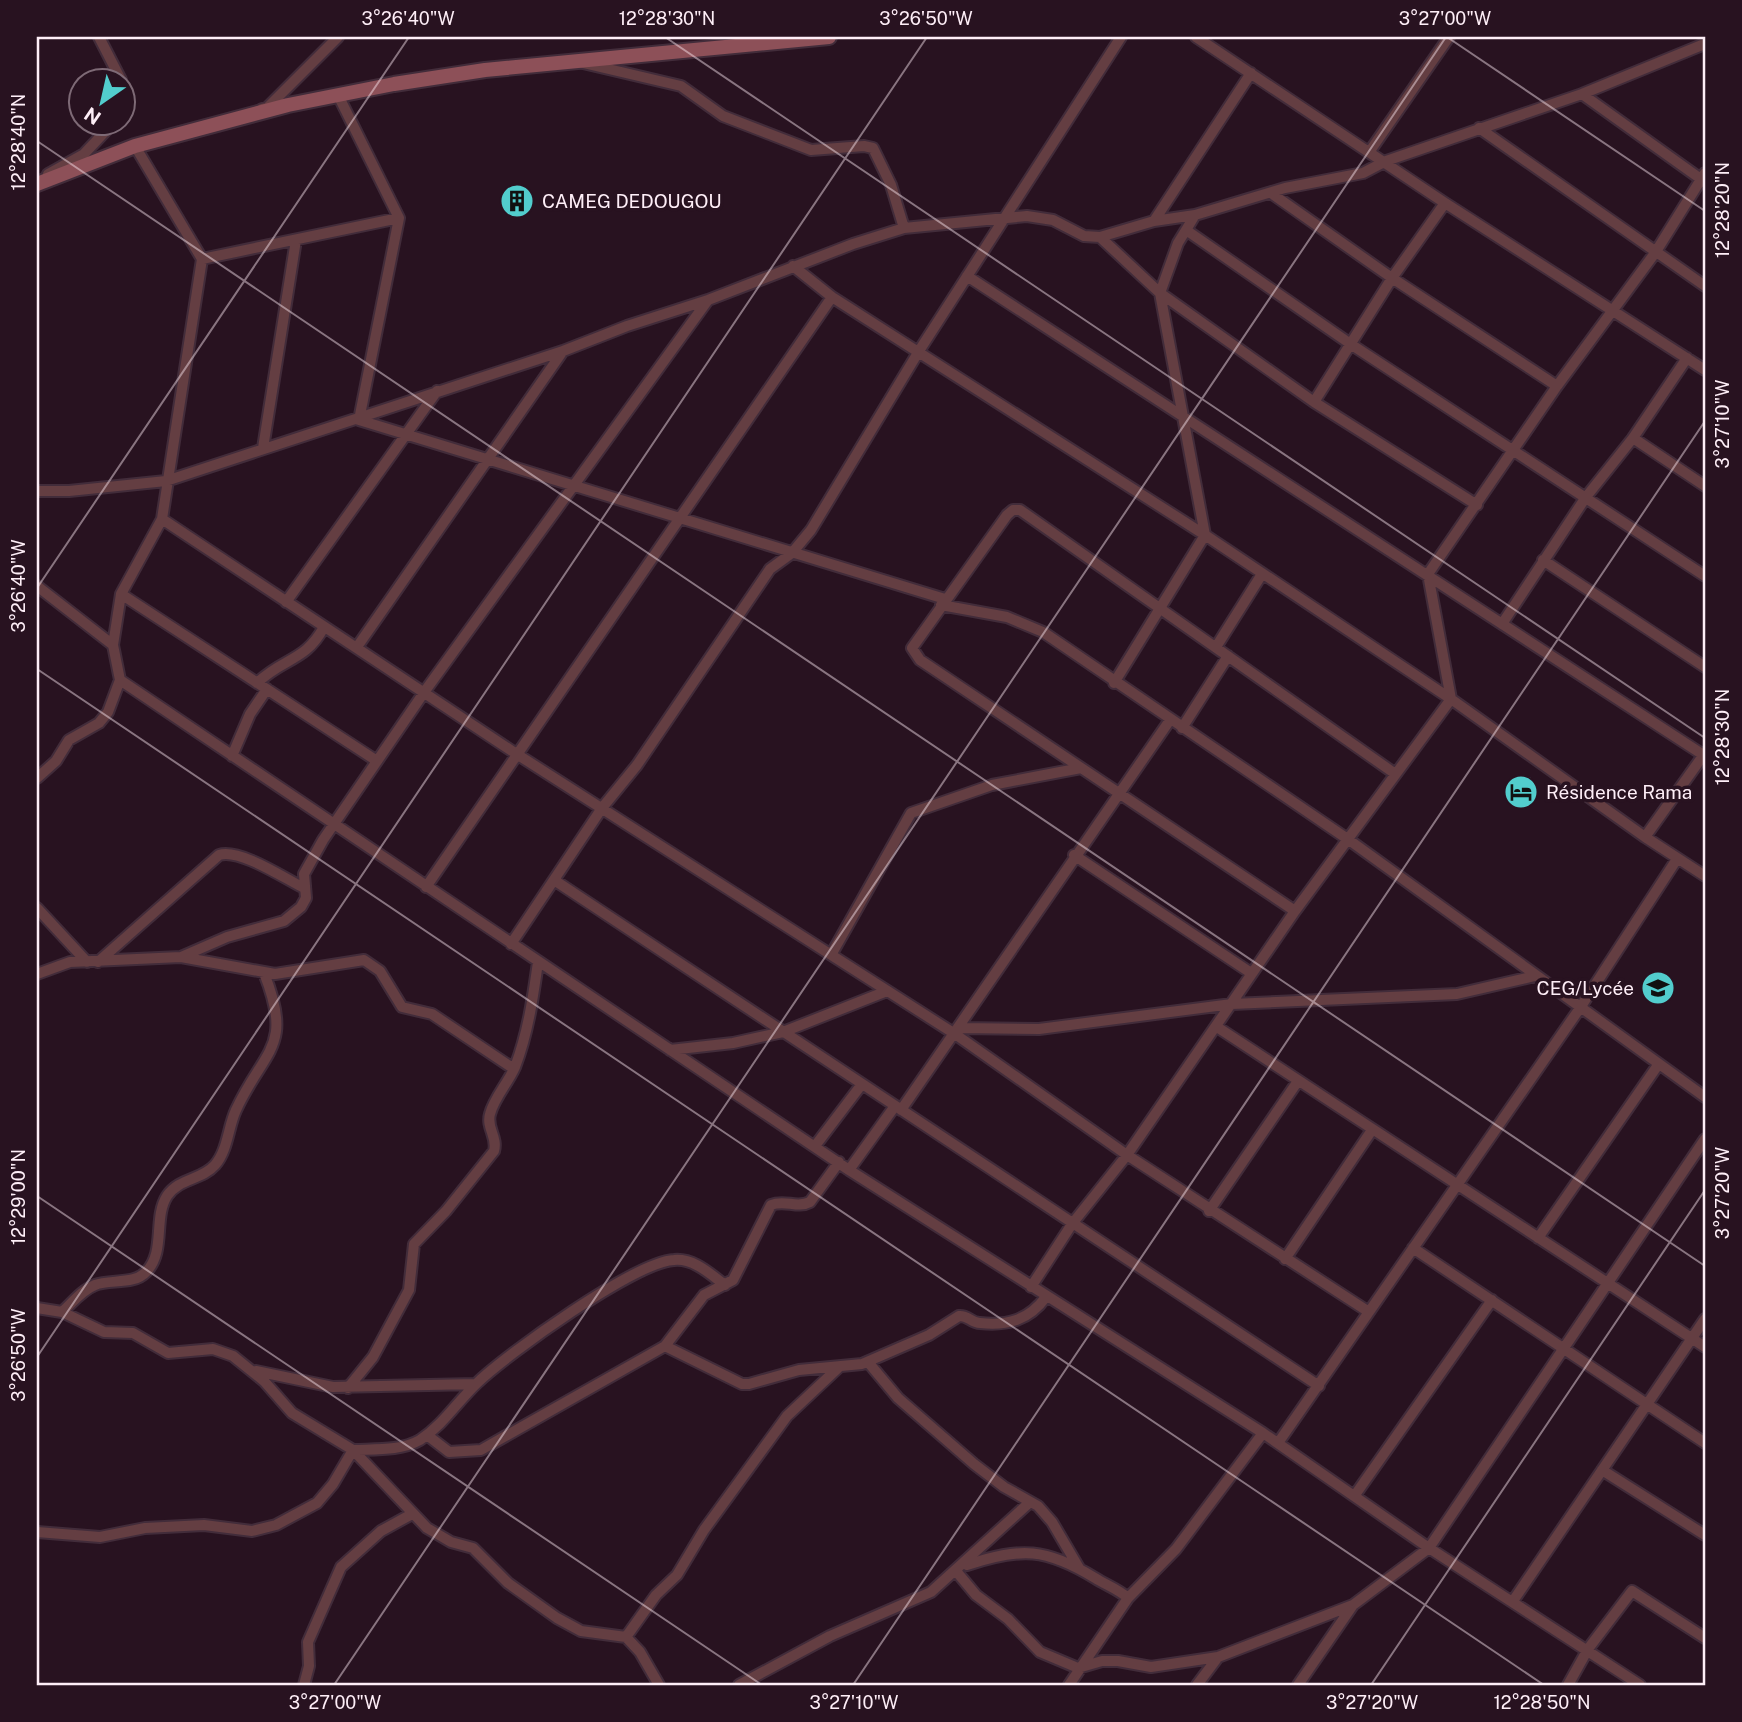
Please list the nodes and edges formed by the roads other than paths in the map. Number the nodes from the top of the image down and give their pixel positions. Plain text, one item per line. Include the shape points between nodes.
1 (99, 37) edge
2 (338, 37) edge
3 (829, 37) edge
4 (1121, 37) edge
5 (1196, 37) edge
6 (1449, 37) edge
7 (1704, 43) edge
8 (581, 63) junction
9 (114, 66) edge
10 (1251, 73) junction
11 (1581, 94) junction
12 (338, 95) junction
13 (1479, 128) junction
14 (101, 136) edge
15 (158, 140) junction
16 (135, 146) junction
17 (1370, 150) junction
18 (1385, 161) junction
19 (1704, 178) edge
20 (37, 182) edge
21 (1271, 193) junction
22 (1445, 203) junction
23 (1195, 215) junction
24 (1006, 216) junction
25 (399, 218) junction
26 (1154, 221) junction
27 (904, 228) junction
28 (1186, 230) junction
29 (1100, 237) junction
30 (296, 240) junction
31 (1655, 253) junction
32 (202, 259) junction
33 (793, 266) junction
34 (967, 276) junction
35 (1392, 278) junction
36 (1705, 286) edge
37 (1160, 293) junction
38 (832, 297) junction
39 (708, 300) junction
40 (1612, 310) junction
41 (1352, 345) junction
42 (563, 351) junction
43 (919, 351) junction
44 (1686, 358) junction
45 (1705, 370) edge
46 (1557, 386) junction
47 (436, 391) junction
48 (1314, 402) junction
49 (1182, 416) junction
50 (359, 421) junction
51 (406, 435) junction
52 (1633, 438) junction
53 (263, 448) junction
54 (1513, 449) junction
55 (487, 460) junction
56 (166, 481) junction
57 (574, 486) junction
58 (1705, 486) edge
59 (37, 491) edge
60 (1586, 497) junction
61 (1476, 505) junction
62 (678, 518) junction
63 (162, 519) junction
64 (1205, 536) junction
65 (792, 553) junction
66 (1543, 560) junction
67 (1262, 574) junction
68 (1428, 574) junction
69 (1705, 576) edge
70 (37, 586) edge
71 (121, 594) junction
72 (286, 602) junction
73 (943, 602) junction
74 (1160, 608) junction
75 (1502, 624) junction
76 (324, 627) junction
77 (113, 645) junction
78 (357, 647) junction
79 (1216, 647) junction
80 (1228, 656) junction
81 (1705, 667) edge
82 (120, 680) junction
83 (257, 682) junction
84 (1114, 683) junction
85 (267, 689) junction
86 (425, 691) junction
87 (1451, 699) junction
88 (1170, 720) junction
89 (1182, 728) junction
90 (515, 753) junction
91 (1705, 755) edge
92 (232, 756) junction
93 (377, 761) junction
94 (1081, 768) junction
95 (1394, 773) junction
96 (37, 778) edge
97 (1118, 793) junction
98 (602, 808) junction
99 (334, 825) junction
100 (1645, 837) junction
101 (1349, 840) junction
102 (1074, 855) junction
103 (1677, 859) junction
104 (1705, 876) edge
105 (554, 880) junction
106 (426, 887) junction
107 (304, 888) junction
108 (37, 908) edge
109 (1295, 911) junction
110 (511, 944) junction
111 (831, 955) junction
112 (181, 957) junction
113 (92, 962) junction
114 (538, 962) junction
115 (264, 973) junction
116 (1251, 973) junction
117 (37, 974) edge
118 (1535, 976) junction
119 (887, 991) junction
120 (1232, 1004) junction
121 (1580, 1008) junction
122 (1217, 1027) junction
123 (957, 1031) junction
124 (783, 1032) junction
125 (670, 1050) junction
126 (1658, 1065) junction
127 (514, 1069) junction
128 (1298, 1081) junction
129 (862, 1084) junction
130 (1705, 1097) edge
131 (898, 1108) junction
132 (1372, 1129) junction
133 (1705, 1139) edge
134 (815, 1146) junction
135 (1127, 1155) junction
136 (839, 1162) junction
137 (849, 1170) junction
138 (1457, 1185) junction
139 (1209, 1211) junction
140 (1072, 1224) junction
141 (1538, 1238) junction
142 (1413, 1248) junction
143 (1285, 1259) junction
144 (1608, 1282) junction
145 (725, 1285) junction
146 (1031, 1287) junction
147 (1046, 1297) junction
148 (1492, 1300) junction
149 (37, 1308) edge
150 (62, 1312) junction
151 (1369, 1312) junction
152 (1705, 1319) edge
153 (1692, 1338) junction
154 (665, 1346) junction
155 (1563, 1346) junction
156 (1705, 1347) edge
157 (868, 1362) junction
158 (838, 1368) junction
159 (252, 1370) junction
160 (476, 1384) junction
161 (1319, 1386) junction
162 (348, 1388) junction
163 (1647, 1402) junction
164 (1263, 1433) junction
165 (427, 1435) junction
166 (1278, 1443) junction
167 (1705, 1443) edge
168 (353, 1450) junction
169 (1602, 1470) junction
170 (1355, 1495) junction
171 (1030, 1502) junction
172 (412, 1514) junction
173 (37, 1532) edge
174 (1705, 1535) edge
175 (1429, 1548) junction
176 (1079, 1568) junction
177 (958, 1569) junction
178 (1128, 1598) junction
179 (1513, 1601) junction
180 (1353, 1605) junction
181 (626, 1637) junction
182 (1705, 1638) edge
183 (1588, 1648) junction
184 (1219, 1657) junction
185 (1078, 1668) junction
186 (304, 1685) edge
187 (659, 1685) edge
188 (739, 1685) edge
189 (1069, 1685) edge
190 (1197, 1685) edge
191 (1298, 1685) edge
192 (1568, 1685) edge
193 (1640, 1685) edge

1 - 9 street
2 - 15 street via 267,108
3 - 8 main road
4 - 24 street
5 - 10 street
6 - 17 street
7 - 11 street
8 - 12 main road via 485,70
8 - 27 street via 681,86 723,116 811,150 873,148
10 - 17 street
10 - 26 street
11 - 13 street
11 - 19 street
12 - 15 main road
12 - 25 street
13 - 18 street
13 - 31 street
14 - 20 street via 84,154
15 - 16 main road
16 - 20 main road
16 - 32 street
17 - 18 street
18 - 21 street via 1363,173
18 - 22 street
19 - 31 street
21 - 23 street
21 - 35 street
22 - 35 street
22 - 40 street
23 - 26 street
23 - 28 street
24 - 27 street
24 - 29 street via 1045,218 1084,236
24 - 34 street
25 - 30 street
25 - 50 street
26 - 29 street
27 - 33 street
28 - 37 street
28 - 41 street
29 - 37 street
30 - 32 street
30 - 53 street
31 - 36 street
31 - 40 street
32 - 56 street
33 - 38 street
33 - 39 street
34 - 43 street
34 - 49 street
35 - 41 street
35 - 46 street
37 - 48 street
37 - 49 street
38 - 43 street
38 - 62 street
39 - 42 street
39 - 57 street
40 - 44 street
40 - 46 street
41 - 48 street
41 - 54 street
42 - 47 street
42 - 55 street
43 - 64 street
43 - 65 street via 811,530
44 - 45 street
44 - 52 street
46 - 54 street
47 - 50 street
47 - 51 street
48 - 61 street
49 - 64 street
49 - 68 street
50 - 51 street
50 - 53 street
51 - 55 street
51 - 72 street
52 - 58 street
52 - 60 street
53 - 56 street
54 - 60 street
54 - 61 street
55 - 57 street
55 - 78 street
56 - 59 street
56 - 63 street
57 - 62 street
57 - 86 street
60 - 66 street
60 - 69 street
61 - 68 street
62 - 65 street
62 - 90 street
63 - 71 street
63 - 72 street
64 - 67 street
64 - 74 street
65 - 73 street
65 - 98 street via 770,569 637,765
66 - 75 street
66 - 81 street
67 - 79 street
67 - 87 street
68 - 75 street
68 - 87 street
70 - 77 street
71 - 77 street
71 - 83 street
72 - 76 street
73 - 74 street via 1007,515 1020,510
73 - 84 street via 1007,617 1043,632
73 - 94 street via 912,648 915,656
74 - 79 street
74 - 84 street
75 - 91 street
76 - 78 street
76 - 83 street via 308,652
77 - 82 street
78 - 86 street
79 - 80 street
80 - 89 street
80 - 95 street
82 - 92 street
82 - 96 street via 99,723 69,740 56,761
83 - 85 street
84 - 88 street
85 - 92 street
85 - 93 street
86 - 90 street
86 - 93 street
87 - 95 street
87 - 100 street
88 - 89 street
88 - 97 street
89 - 101 street
90 - 98 street
90 - 106 street
91 - 100 street
92 - 99 street
93 - 99 street
94 - 97 street
94 - 111 street via 992,785 911,813
95 - 101 street
97 - 102 street
97 - 109 street
98 - 105 street
98 - 111 street
99 - 106 street
99 - 107 street via 309,862
100 - 103 street
101 - 109 street
101 - 118 street
102 - 116 street
102 - 123 street
103 - 104 street
103 - 121 street
105 - 110 street
105 - 124 street
106 - 110 street
107 - 112 street via 304,902 291,918
107 - 113 street via 226,853
108 - 113 street
109 - 116 street
110 - 114 street
111 - 119 street
112 - 113 street
112 - 115 street
113 - 117 street via 70,962
114 - 125 street
114 - 127 street via 531,1013
115 - 127 street via 364,960 380,971 402,1007 432,1014
115 - 150 street via 276,1012 274,1048 237,1108 217,1163 168,1195 146,1272 95,1285
116 - 120 street
118 - 120 street via 1457,994
118 - 121 street
119 - 123 street
119 - 124 street
120 - 122 street
120 - 123 street via 1039,1030
121 - 126 street
121 - 138 street
122 - 128 street
122 - 135 street
123 - 131 street
123 - 135 street
124 - 125 street via 733,1044
124 - 129 street
125 - 134 street
126 - 130 street
126 - 141 street
127 - 162 street via 489,1115 494,1151 414,1244 413,1269 403,1303 373,1357
128 - 132 street
128 - 139 street
129 - 131 street
129 - 134 street
131 - 137 street
131 - 140 street
132 - 138 street
132 - 143 street
133 - 144 street
134 - 136 street
135 - 139 street
135 - 140 street
136 - 137 street
136 - 145 street via 810,1202 771,1205 733,1280
137 - 146 street
138 - 141 street
138 - 142 street
139 - 143 street
140 - 146 street
140 - 161 street
141 - 144 street
142 - 148 street
142 - 151 street
143 - 151 street
144 - 153 street
144 - 155 street
145 - 154 street via 704,1295
145 - 160 street via 694,1264 673,1260 658,1264 555,1324
146 - 147 street
147 - 157 street via 1025,1318 980,1324 965,1315
147 - 164 street
148 - 155 street
148 - 170 street
149 - 150 street
150 - 159 street via 104,1332 141,1336 168,1353 221,1350
151 - 161 street
152 - 153 street
153 - 156 street
153 - 163 street
154 - 158 street via 741,1384 799,1370
154 - 165 street via 481,1450 449,1452
155 - 163 street
155 - 175 street
157 - 158 street
157 - 171 street via 898,1398 974,1464
158 - 181 street via 787,1416 677,1575 656,1595
159 - 162 street
159 - 168 street via 292,1413
160 - 162 street
160 - 165 street
161 - 166 street
163 - 167 street
163 - 169 street
164 - 166 street
164 - 178 street via 1176,1549
165 - 168 street via 407,1446
166 - 170 street
168 - 172 street
168 - 173 street via 317,1503 276,1525 252,1531 204,1525 145,1528 100,1537
169 - 174 street
169 - 179 street
170 - 175 street
171 - 176 street via 1052,1522
171 - 177 street
172 - 181 street via 443,1538 482,1554 508,1583 557,1618 582,1631
172 - 186 street via 380,1531 341,1567 308,1642
175 - 179 street
175 - 180 street
176 - 177 street via 1035,1553 999,1553
176 - 178 street
177 - 185 street via 976,1595 1040,1652
177 - 188 street via 931,1592 830,1636
178 - 185 street
179 - 183 street
180 - 184 street
180 - 191 street
181 - 187 street
182 - 183 street via 1632,1591
183 - 192 street
183 - 193 street
184 - 185 street via 1151,1667 1102,1661
184 - 190 street
185 - 189 street

